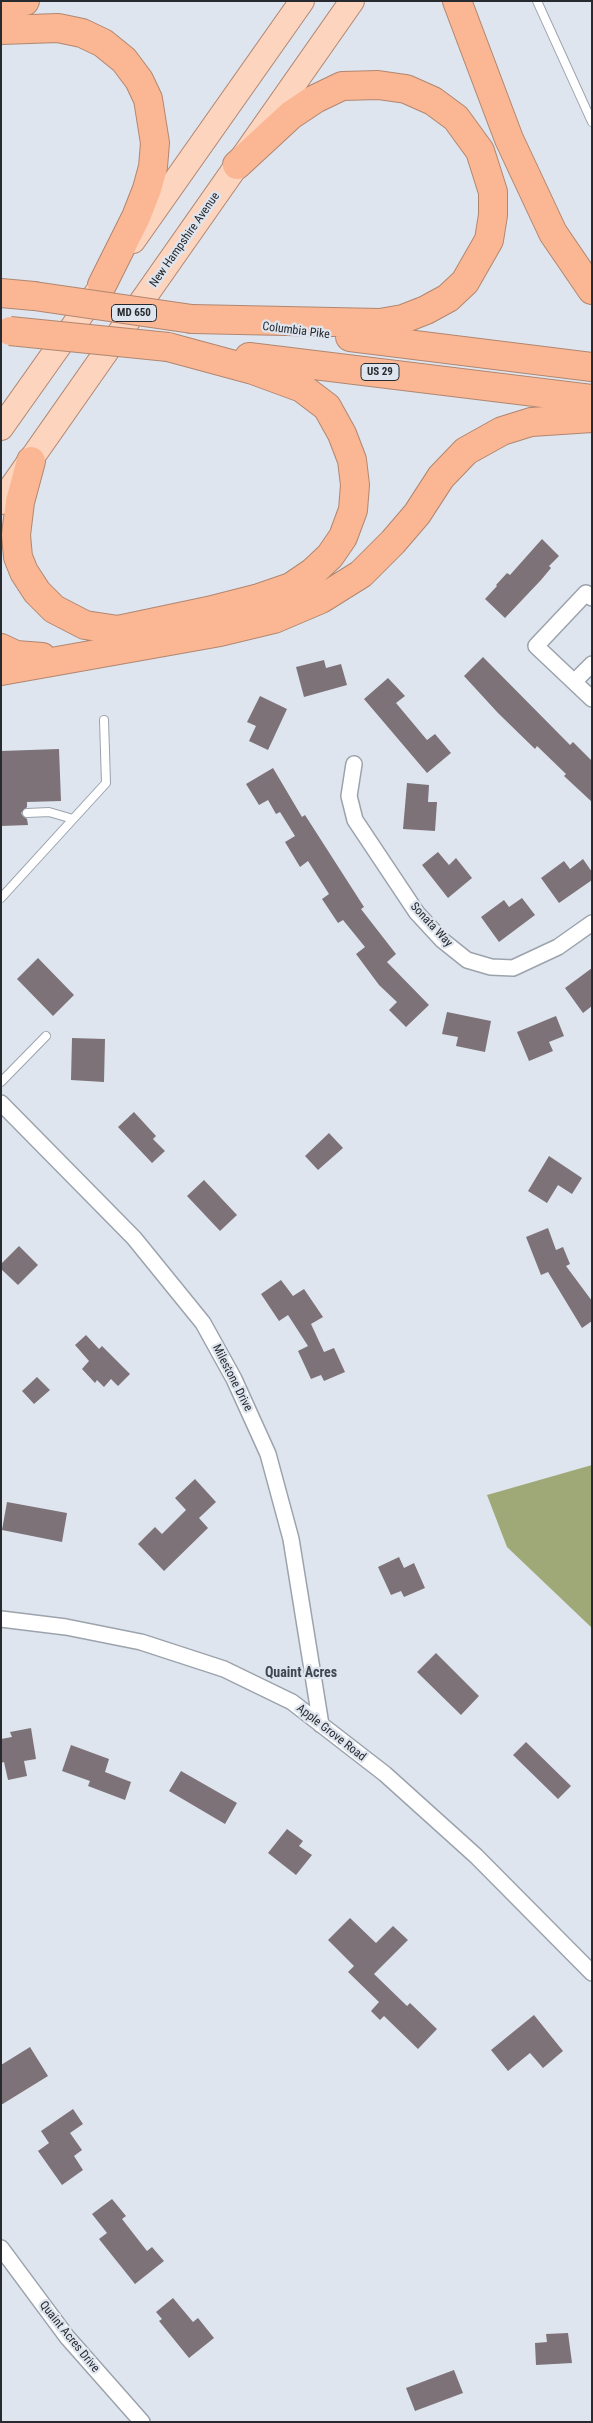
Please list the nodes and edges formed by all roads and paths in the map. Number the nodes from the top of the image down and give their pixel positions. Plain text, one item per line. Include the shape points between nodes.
1 (25, 1) edge
2 (302, 1) edge
3 (457, 1) edge
4 (538, 1) edge
5 (349, 4) edge
6 (1, 6) edge
7 (1, 30) edge
8 (592, 122) edge
9 (238, 165) junction
10 (102, 285) junction
11 (592, 290) edge
12 (2, 293) edge
13 (192, 319) junction
14 (5, 330) edge
15 (168, 346) junction
16 (592, 367) edge
17 (592, 399) edge
18 (592, 418) edge
19 (1, 428) edge
20 (31, 461) junction
21 (1, 502) edge
22 (592, 598) edge
23 (1, 648) edge
24 (64, 659) junction
25 (592, 664) edge
26 (1, 671) edge
27 (574, 682) junction
28 (592, 699) edge
29 (104, 720) dead end
30 (354, 764) dead end
31 (27, 812) dead end
32 (73, 819) junction
33 (1, 898) edge
34 (592, 923) edge
35 (46, 1036) dead end
36 (1, 1082) edge
37 (1, 1103) edge
38 (1, 1619) edge
39 (321, 1725) junction
40 (592, 1973) edge
41 (1, 2248) edge
42 (142, 2422) edge

1 - 6 highway
2 - 10 main road
3 - 11 highway via 509,139 553,233
4 - 8 lane
5 - 9 main road, New Hampshire Avenue / MD 650
7 - 10 highway via 58,28 82,33 103,43 124,60 148,99 155,143 148,189
9 - 13 highway via 291,115 314,99 342,86 378,85 406,89 432,101 456,118 480,151 493,192 489,240 465,282 448,298 403,319 380,323
9 - 20 main road, New Hampshire Avenue / MD 650
10 - 19 main road
12 - 13 highway, Columbia Pike, bridge
13 - 16 highway, Columbia Pike
14 - 15 highway, US 29, bridge
15 - 17 highway, US 29
15 - 20 highway via 253,370 302,388 327,407 352,460 353,510 343,537 313,572 291,586 259,598 208,611 118,630 85,625 54,609 37,592 18,557 16,535 20,502
18 - 24 highway via 530,422 502,431 466,451 441,477 394,542 361,574 321,599 274,619 220,632
20 - 21 main road, New Hampshire Avenue / MD 650
22 - 27 street via 586,593 536,646
23 - 24 highway via 16,655
24 - 26 highway
25 - 27 street
27 - 28 street
29 - 32 lane via 106,783
30 - 34 street, Sonata Way via 349,796 356,820 417,913 442,940 467,960 492,967 513,968 558,947
31 - 32 lane via 49,812
32 - 33 lane
35 - 36 lane
37 - 39 street, Milestone Drive via 134,1238 203,1323 234,1379 268,1454 291,1539
38 - 39 street, Apple Grove Road via 66,1627 141,1642 224,1669 292,1702
39 - 40 street, Apple Grove Road via 384,1774 476,1856
41 - 42 street, Quaint Acres Drive via 67,2337

